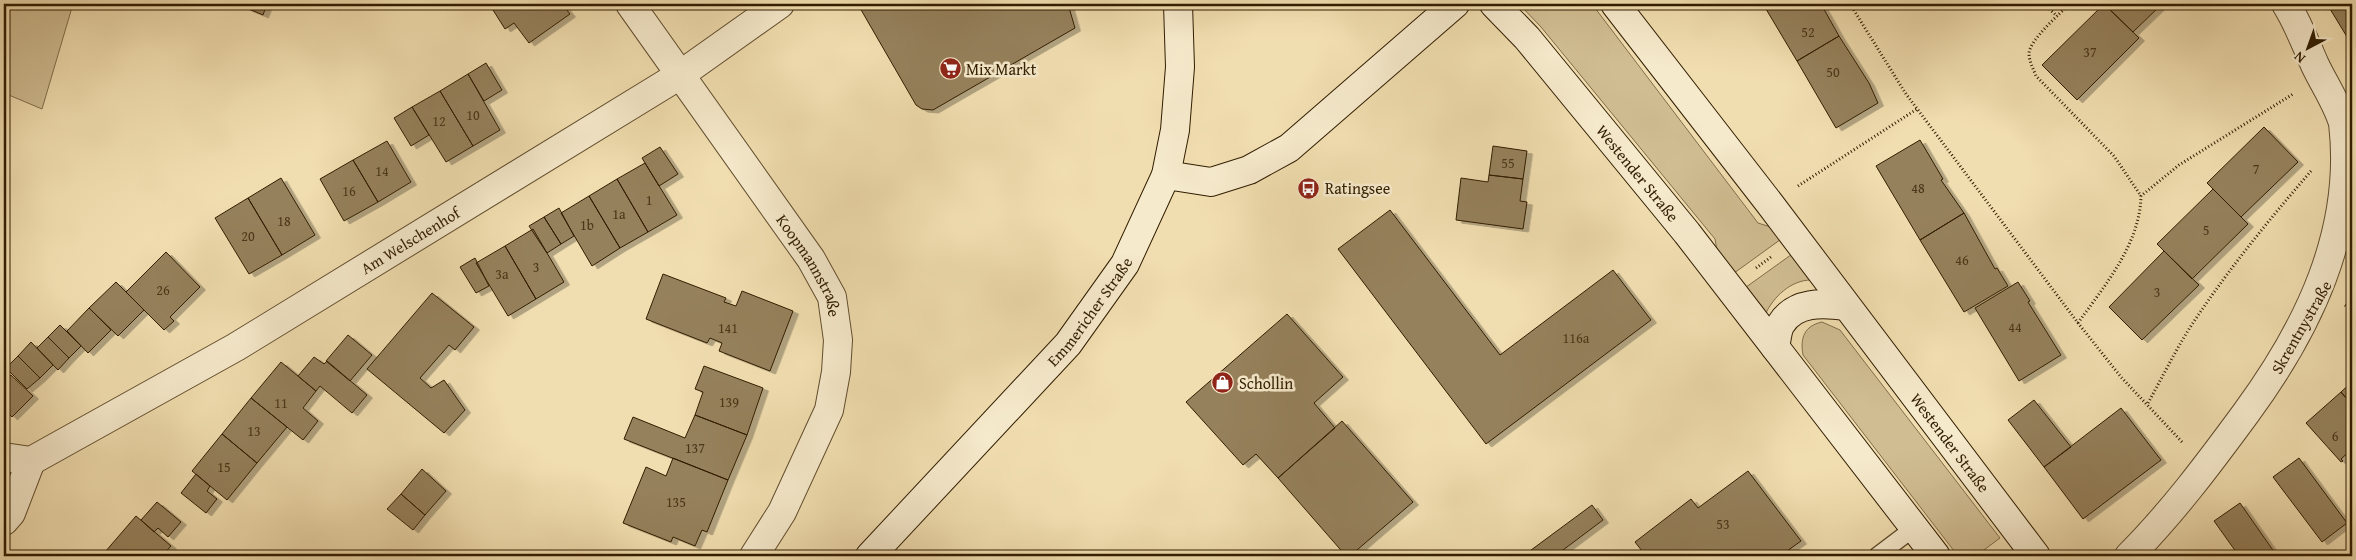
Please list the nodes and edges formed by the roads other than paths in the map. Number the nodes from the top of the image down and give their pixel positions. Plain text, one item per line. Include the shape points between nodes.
1 (630, 4) edge
2 (780, 4) edge
3 (1178, 4) edge
4 (1456, 4) edge
5 (1494, 4) edge
6 (1615, 4) edge
7 (2286, 4) edge
8 (680, 75) junction
9 (1166, 175) junction
10 (1846, 306) junction
11 (1775, 347) junction
12 (4, 457) edge
13 (31, 461) junction
14 (4, 521) edge
15 (1914, 528) junction
16 (754, 556) edge
17 (870, 556) edge
18 (1877, 556) edge
19 (1936, 556) edge
20 (2036, 556) edge
21 (2129, 556) edge

1 - 8 main road, Koopmannstraße
2 - 8 main road, Am Welschenhof
3 - 9 main road, Emmericher Straße via 1179,76 1175,130
4 - 9 main road via 1289,148 1249,170 1211,182
5 - 11 main road, Westender Straße via 1527,38
6 - 10 main road, Westender Straße
7 - 21 main road, Skrentnystraße via 2342,122 2349,162 2350,196 2341,242 2326,288 2280,367 2205,467
8 - 13 main road, Am Welschenhof via 236,348
8 - 16 main road, Koopmannstraße via 811,259 832,297 838,340 829,410 782,512
9 - 17 main road, Emmericher Straße via 1125,264 1068,344
10 - 11 main road via 1820,303 1795,310 1780,324
10 - 20 main road, Westender Straße
11 - 15 main road, Westender Straße
12 - 13 main road
13 - 14 main road via 11,513
15 - 18 lane
15 - 19 main road, Westender Straße

